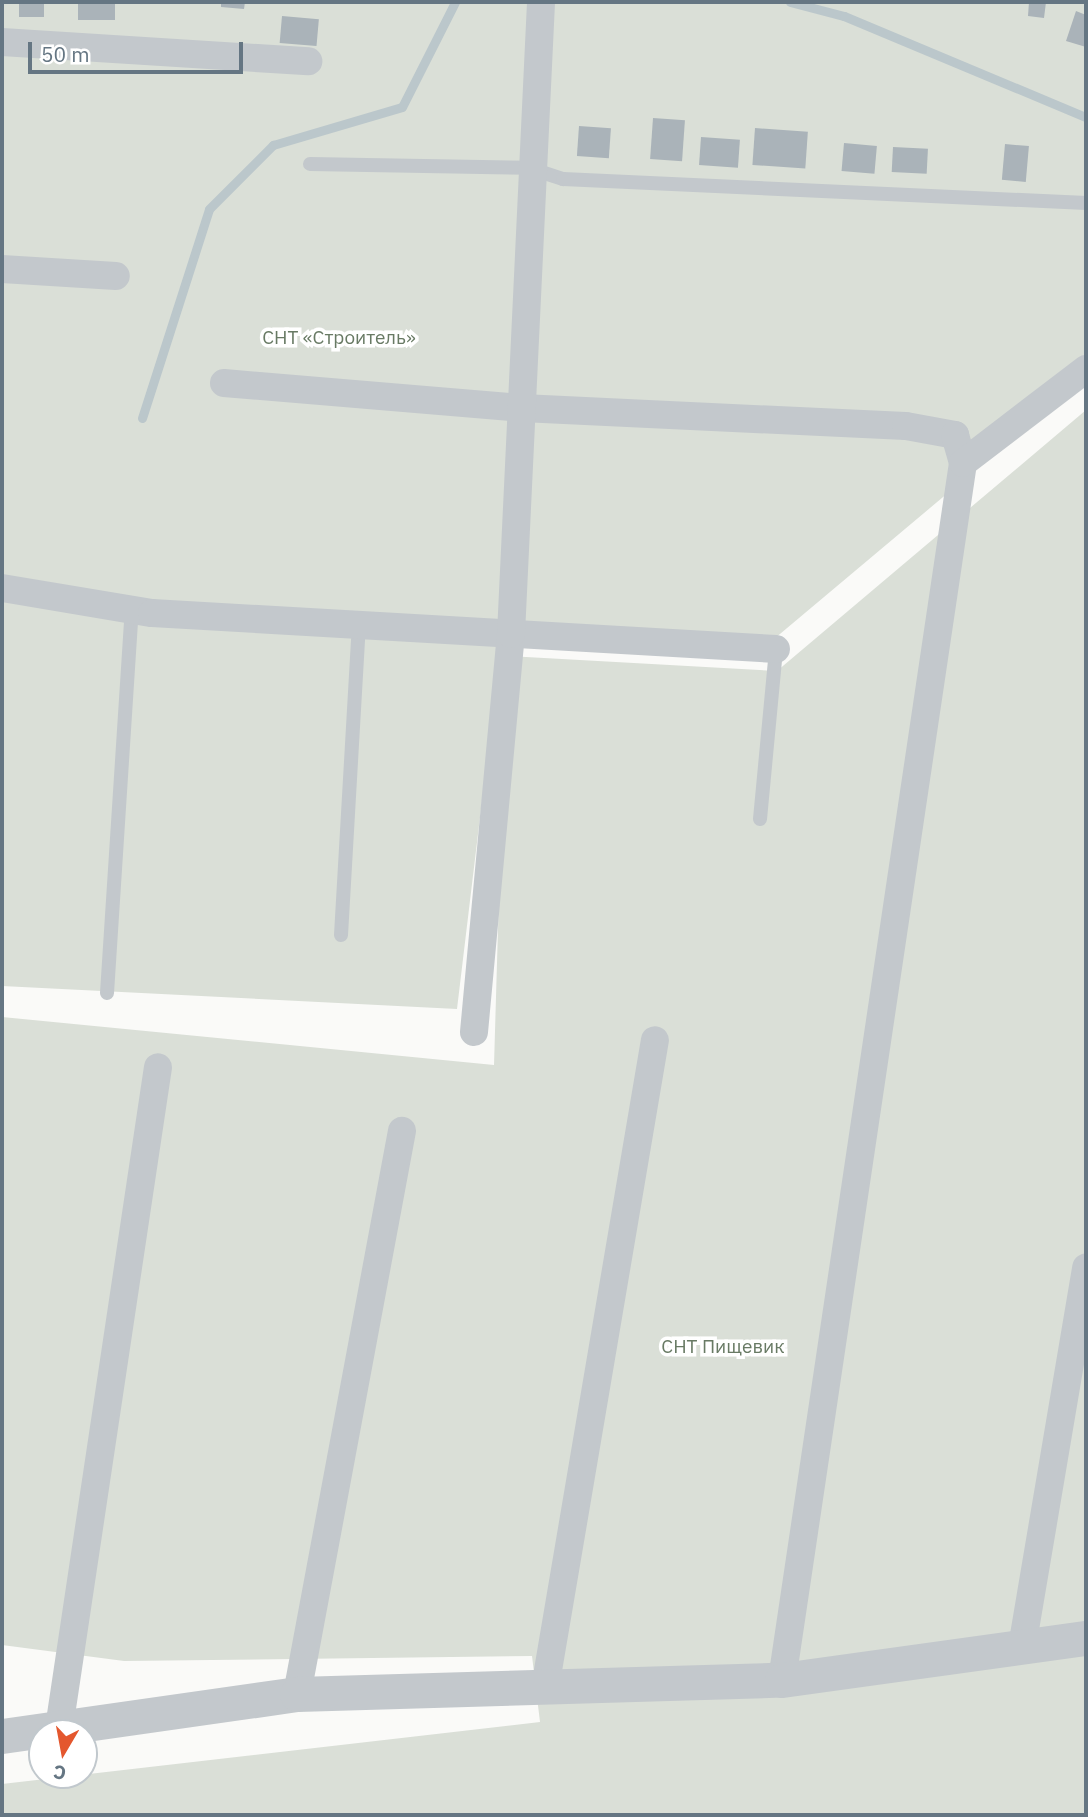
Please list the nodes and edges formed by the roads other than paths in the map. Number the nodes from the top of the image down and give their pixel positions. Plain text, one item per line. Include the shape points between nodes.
1 (541, 2) edge
2 (2, 42) edge
3 (308, 61) dead end
4 (310, 164) dead end
5 (529, 168) junction
6 (1086, 203) edge
7 (2, 269) edge
8 (116, 276) dead end
9 (1086, 369) edge
10 (224, 383) dead end
11 (522, 408) junction
12 (963, 463) junction
13 (2, 588) edge
14 (132, 609) junction
15 (359, 625) junction
16 (511, 634) junction
17 (776, 649) joint
18 (760, 819) dead end
19 (341, 935) dead end
20 (107, 992) dead end
21 (474, 1032) dead end
22 (655, 1040) dead end
23 (158, 1067) dead end
24 (402, 1131) dead end
25 (1086, 1267) edge
26 (1086, 1639) edge
27 (1022, 1647) junction
28 (782, 1681) junction
29 (545, 1688) junction
30 (297, 1694) junction
31 (60, 1719) edge
32 (98, 1722) edge
33 (28, 1732) edge
34 (2, 1736) edge

1 - 5 street
2 - 3 street
4 - 5 lane
5 - 6 lane via 563,179
5 - 11 street
7 - 8 street
9 - 12 street
10 - 11 street
11 - 12 street via 906,426 955,435
11 - 16 street
12 - 28 street
13 - 14 street
14 - 15 street
14 - 20 lane
15 - 16 street
15 - 19 lane
16 - 17 street
16 - 21 street
17 - 18 lane
22 - 29 street
23 - 31 street
24 - 30 street
25 - 27 street
26 - 27 street
27 - 28 street
28 - 29 street
29 - 30 street
30 - 32 street
33 - 34 street

